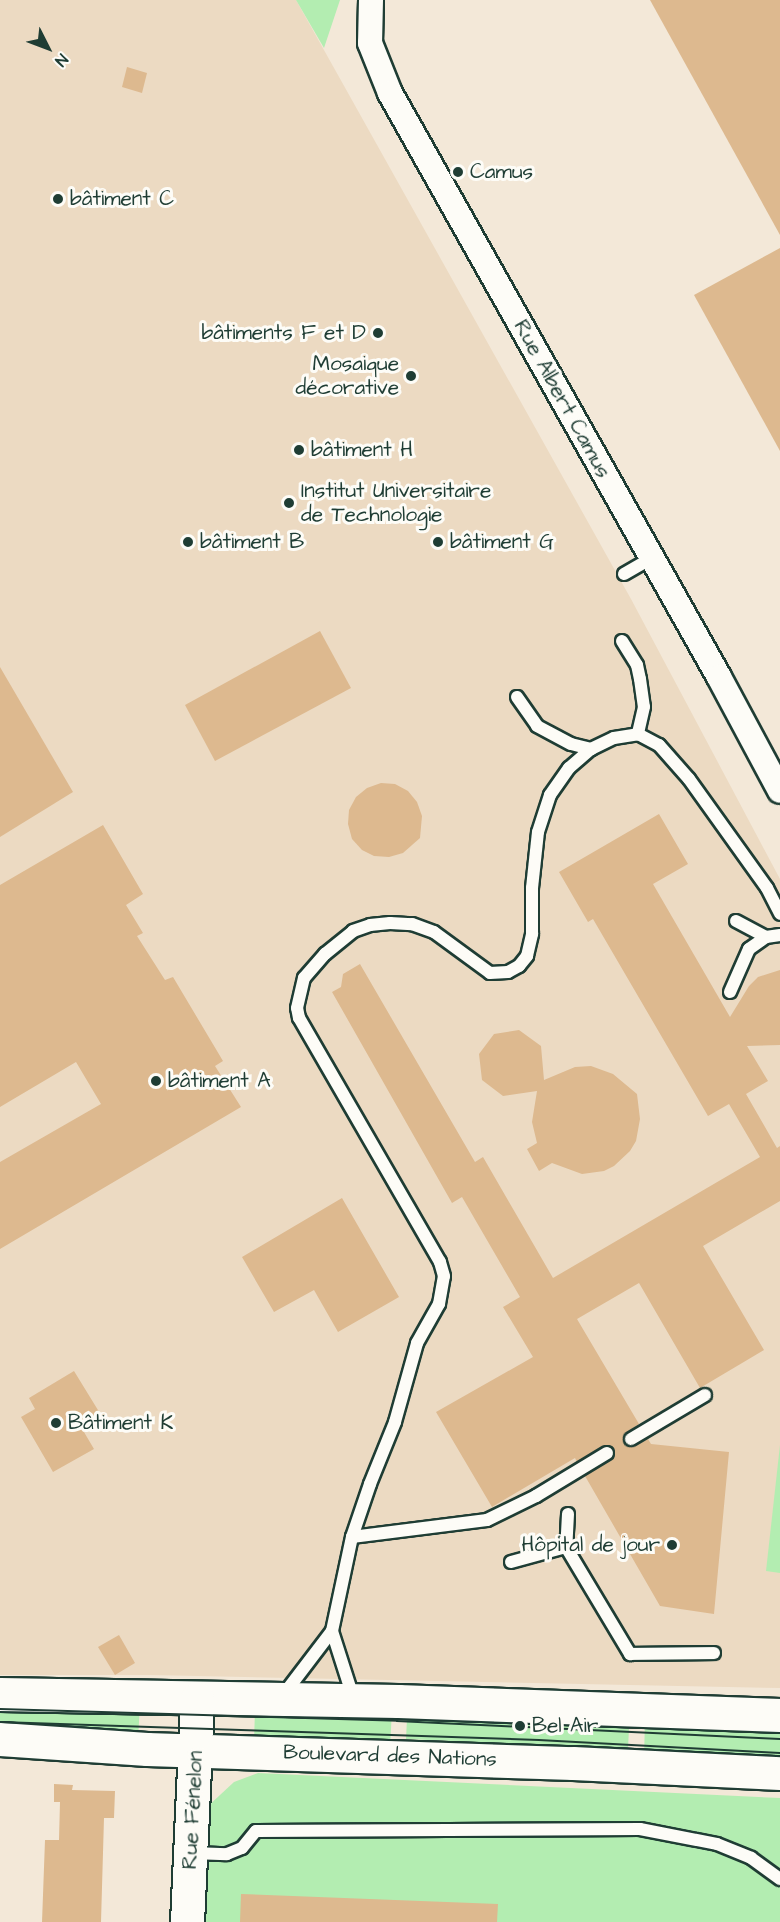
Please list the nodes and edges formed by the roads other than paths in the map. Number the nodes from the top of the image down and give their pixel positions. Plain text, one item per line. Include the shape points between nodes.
1 (371, 0) edge
2 (652, 558) junction
3 (624, 574) dead end
4 (622, 641) dead end
5 (518, 697) dead end
6 (638, 734) junction
7 (591, 749) junction
8 (780, 791) edge
9 (780, 914) edge
10 (736, 921) dead end
11 (780, 935) edge
12 (766, 937) junction
13 (730, 992) dead end
14 (705, 1395) dead end
15 (631, 1439) dead end
16 (607, 1453) dead end
17 (568, 1514) dead end
18 (352, 1537) junction
19 (566, 1547) junction
20 (511, 1562) dead end
21 (332, 1631) junction
22 (714, 1653) dead end
23 (0, 1694) edge
24 (197, 1699) junction
25 (279, 1700) junction
26 (354, 1701) junction
27 (780, 1715) edge
28 (0, 1738) edge
29 (195, 1750) junction
30 (780, 1773) edge
31 (191, 1853) junction
32 (780, 1879) edge
33 (187, 1922) edge

1 - 2 street, Rue Albert Camus via 370,43 390,93
2 - 3 lane
2 - 8 street, Rue Albert Camus
4 - 6 lane via 637,665 640,679 644,707
5 - 7 lane via 537,726
6 - 7 lane via 614,738
6 - 9 lane via 659,745 689,779 767,888
7 - 18 lane via 569,768 550,795 538,832 532,934 527,956 519,966 508,972 490,973 434,932 412,924 370,925 353,931 325,954 304,978 299,993 299,1018 440,1262 444,1276 439,1304 417,1343 395,1422
10 - 12 lane
11 - 12 lane
12 - 13 lane via 745,955
14 - 15 lane
16 - 18 lane via 487,1520
17 - 19 lane
18 - 21 lane
19 - 20 lane
19 - 22 lane via 630,1654
21 - 25 lane
21 - 26 lane
23 - 24 main road
24 - 25 main road
24 - 29 main road, Rue Fénelon
25 - 26 main road
26 - 27 main road
28 - 29 main road, Boulevard des Nations
29 - 30 main road, Boulevard des Nations
29 - 31 main road, Rue Fénelon
31 - 32 lane via 227,1854 242,1848 256,1832 640,1829 717,1844 751,1858
31 - 33 main road, Rue Fénelon

